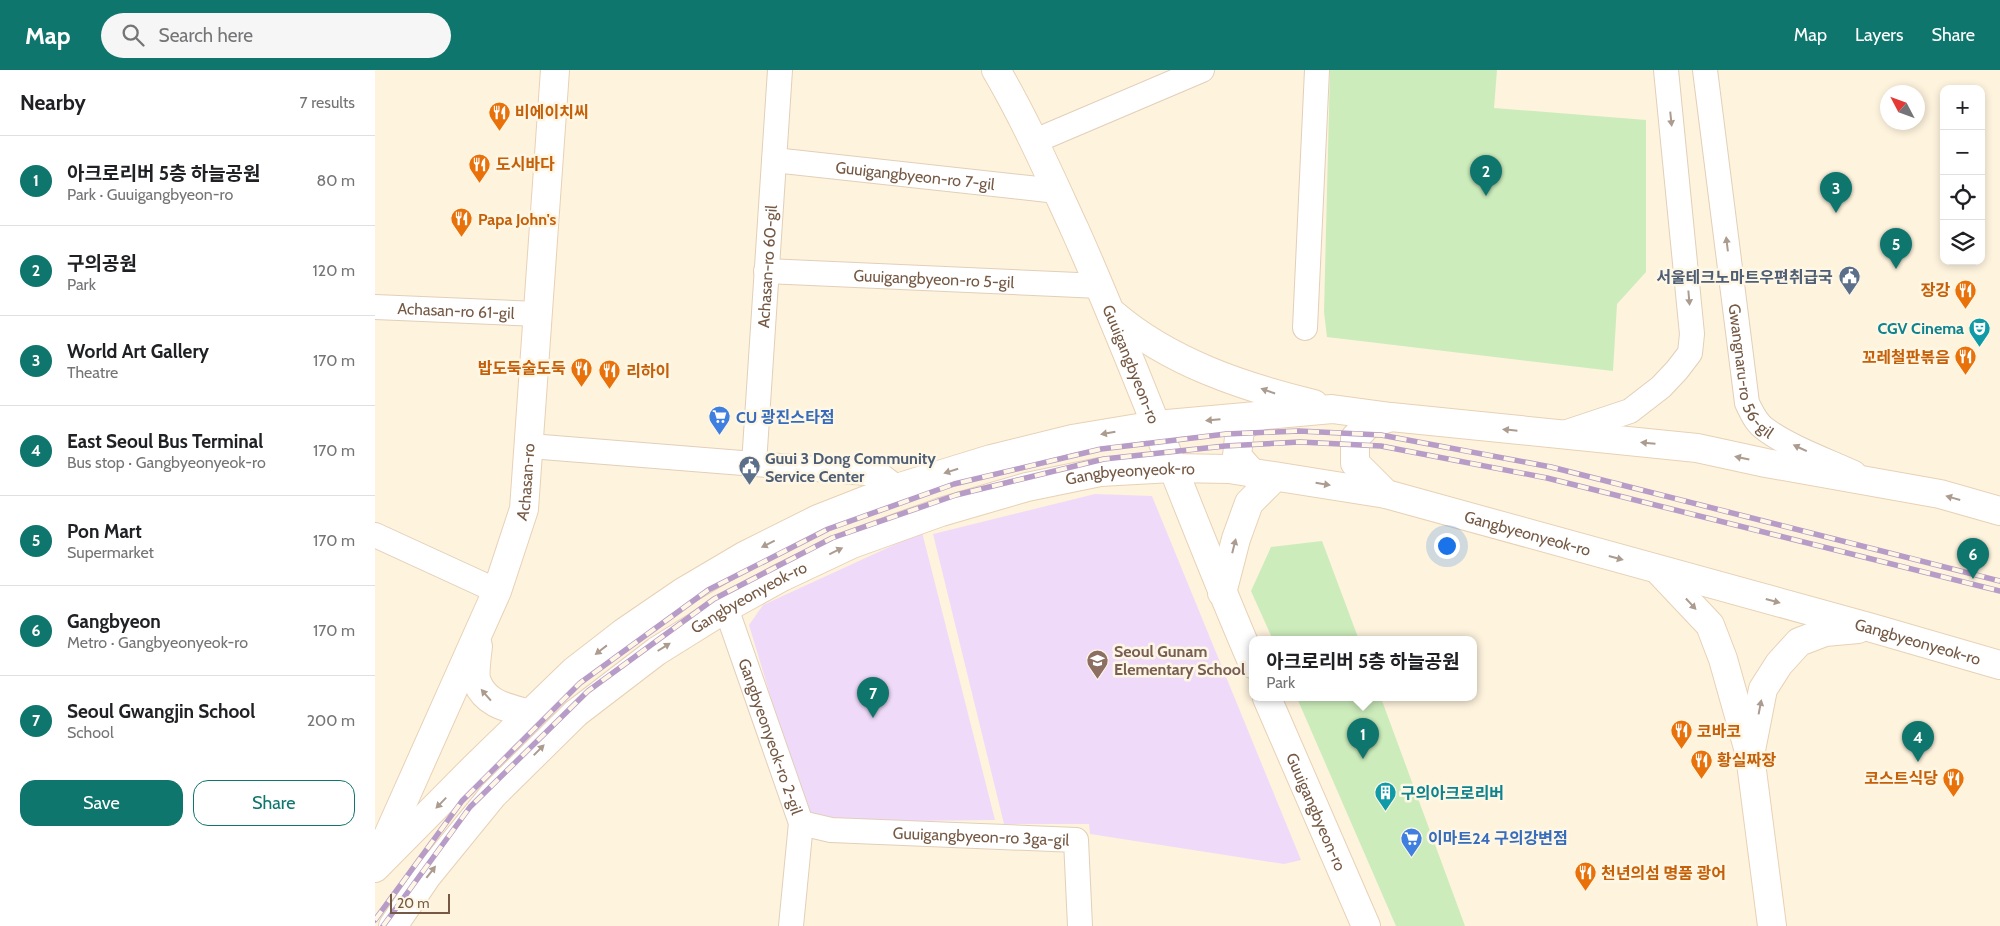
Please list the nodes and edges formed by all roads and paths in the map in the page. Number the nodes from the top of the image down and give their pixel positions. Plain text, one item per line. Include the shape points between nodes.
1 (555, 70) edge
2 (780, 70) edge
3 (996, 70) edge
4 (1202, 70) edge
5 (1317, 70) edge
6 (1666, 70) edge
7 (1705, 70) edge
8 (1035, 142) junction
9 (774, 160) junction
10 (1057, 191) junction
11 (766, 271) junction
12 (1100, 286) junction
13 (375, 307) edge
14 (1111, 312) junction
15 (539, 314) junction
16 (1305, 328) dead end
17 (1332, 408) junction
18 (1261, 415) junction
19 (1391, 417) junction
20 (1157, 425) junction
21 (1559, 435) junction
22 (530, 446) junction
23 (754, 464) junction
24 (1172, 468) junction
25 (1263, 475) junction
26 (1876, 483) junction
27 (897, 488) junction
28 (1386, 494) junction
29 (2000, 511) edge
30 (375, 535) edge
31 (1657, 569) junction
32 (497, 591) junction
33 (1222, 593) junction
34 (726, 608) junction
35 (1872, 628) junction
36 (478, 632) junction
37 (1249, 655) edge
38 (2000, 665) edge
39 (1268, 701) edge
40 (530, 714) junction
41 (1750, 755) junction
42 (801, 823) junction
43 (375, 864) edge
44 (375, 868) edge
45 (393, 926) edge
46 (791, 926) edge
47 (1080, 926) edge
48 (1366, 926) edge
49 (1772, 926) edge

1 - 15 main road, Achasan-ro
2 - 9 street, Achasan-ro 60-gil
3 - 8 main road, Guuigangbyeon-ro
4 - 8 street
5 - 16 street
6 -> 21 street via 1692,334 1690,353 1661,387 1629,411
26 -> 7 street, Gwangnaru-ro 56-gil via 1764,429 1747,403
8 - 10 main road, Guuigangbyeon-ro
9 - 10 street, Guuigangbyeon-ro 7-gil
9 - 11 street, Achasan-ro 60-gil
10 - 12 main road, Guuigangbyeon-ro
11 - 12 street, Guuigangbyeon-ro 5-gil
11 - 23 street, Achasan-ro 60-gil
12 - 14 main road, Guuigangbyeon-ro
13 - 15 street, Achasan-ro 61-gil
17 -> 14 main road via 1285,397 1204,369 1156,345
14 - 20 main road, Guuigangbyeon-ro
15 - 22 main road, Achasan-ro
17 - 18 main road
17 - 19 main road
18 -> 20 main road
18 - 25 main road via 1240,428 1237,456
21 -> 19 main road
19 - 28 main road via 1367,424 1355,438 1355,463
20 - 24 main road, Guuigangbyeon-ro
20 -> 27 main road via 1072,439 991,459
26 -> 21 main road via 1697,448
22 - 23 street
22 - 32 main road, Achasan-ro via 524,509
23 - 27 street via 879,474
24 - 25 main road, Gangbyeonyeok-ro via 1229,469
24 - 33 main road, Guuigangbyeon-ro
34 -> 24 main road, Gangbyeonyeok-ro via 853,544 941,512 1027,487 1100,472
25 -> 28 main road, Gangbyeonyeok-ro
33 -> 25 main road via 1236,539
29 -> 26 main road via 1940,494
27 -> 40 main road via 817,519 683,592 574,672
28 -> 31 main road, Gangbyeonyeok-ro
30 - 32 street
31 -> 35 main road, Gangbyeonyeok-ro
31 -> 41 main road via 1710,625
32 - 36 main road, Achasan-ro
33 - 37 main road, Guuigangbyeon-ro
34 - 42 street, Gangbyeonyeok-ro 2-gil
45 -> 34 main road, Gangbyeonyeok-ro via 427,876 493,795 577,713 657,651
35 - 38 main road, Gangbyeonyeok-ro
41 -> 35 main road via 1763,689 1799,642 1825,632
40 -> 36 main road via 488,699 476,681
36 - 43 main road, Achasan-ro
39 - 48 main road, Guuigangbyeon-ro
40 -> 44 main road
41 - 49 main road
42 - 46 street, Gangbyeonyeok-ro 2-gil
42 - 47 street, Guuigangbyeon-ro 3ga-gil via 831,830 1076,840

